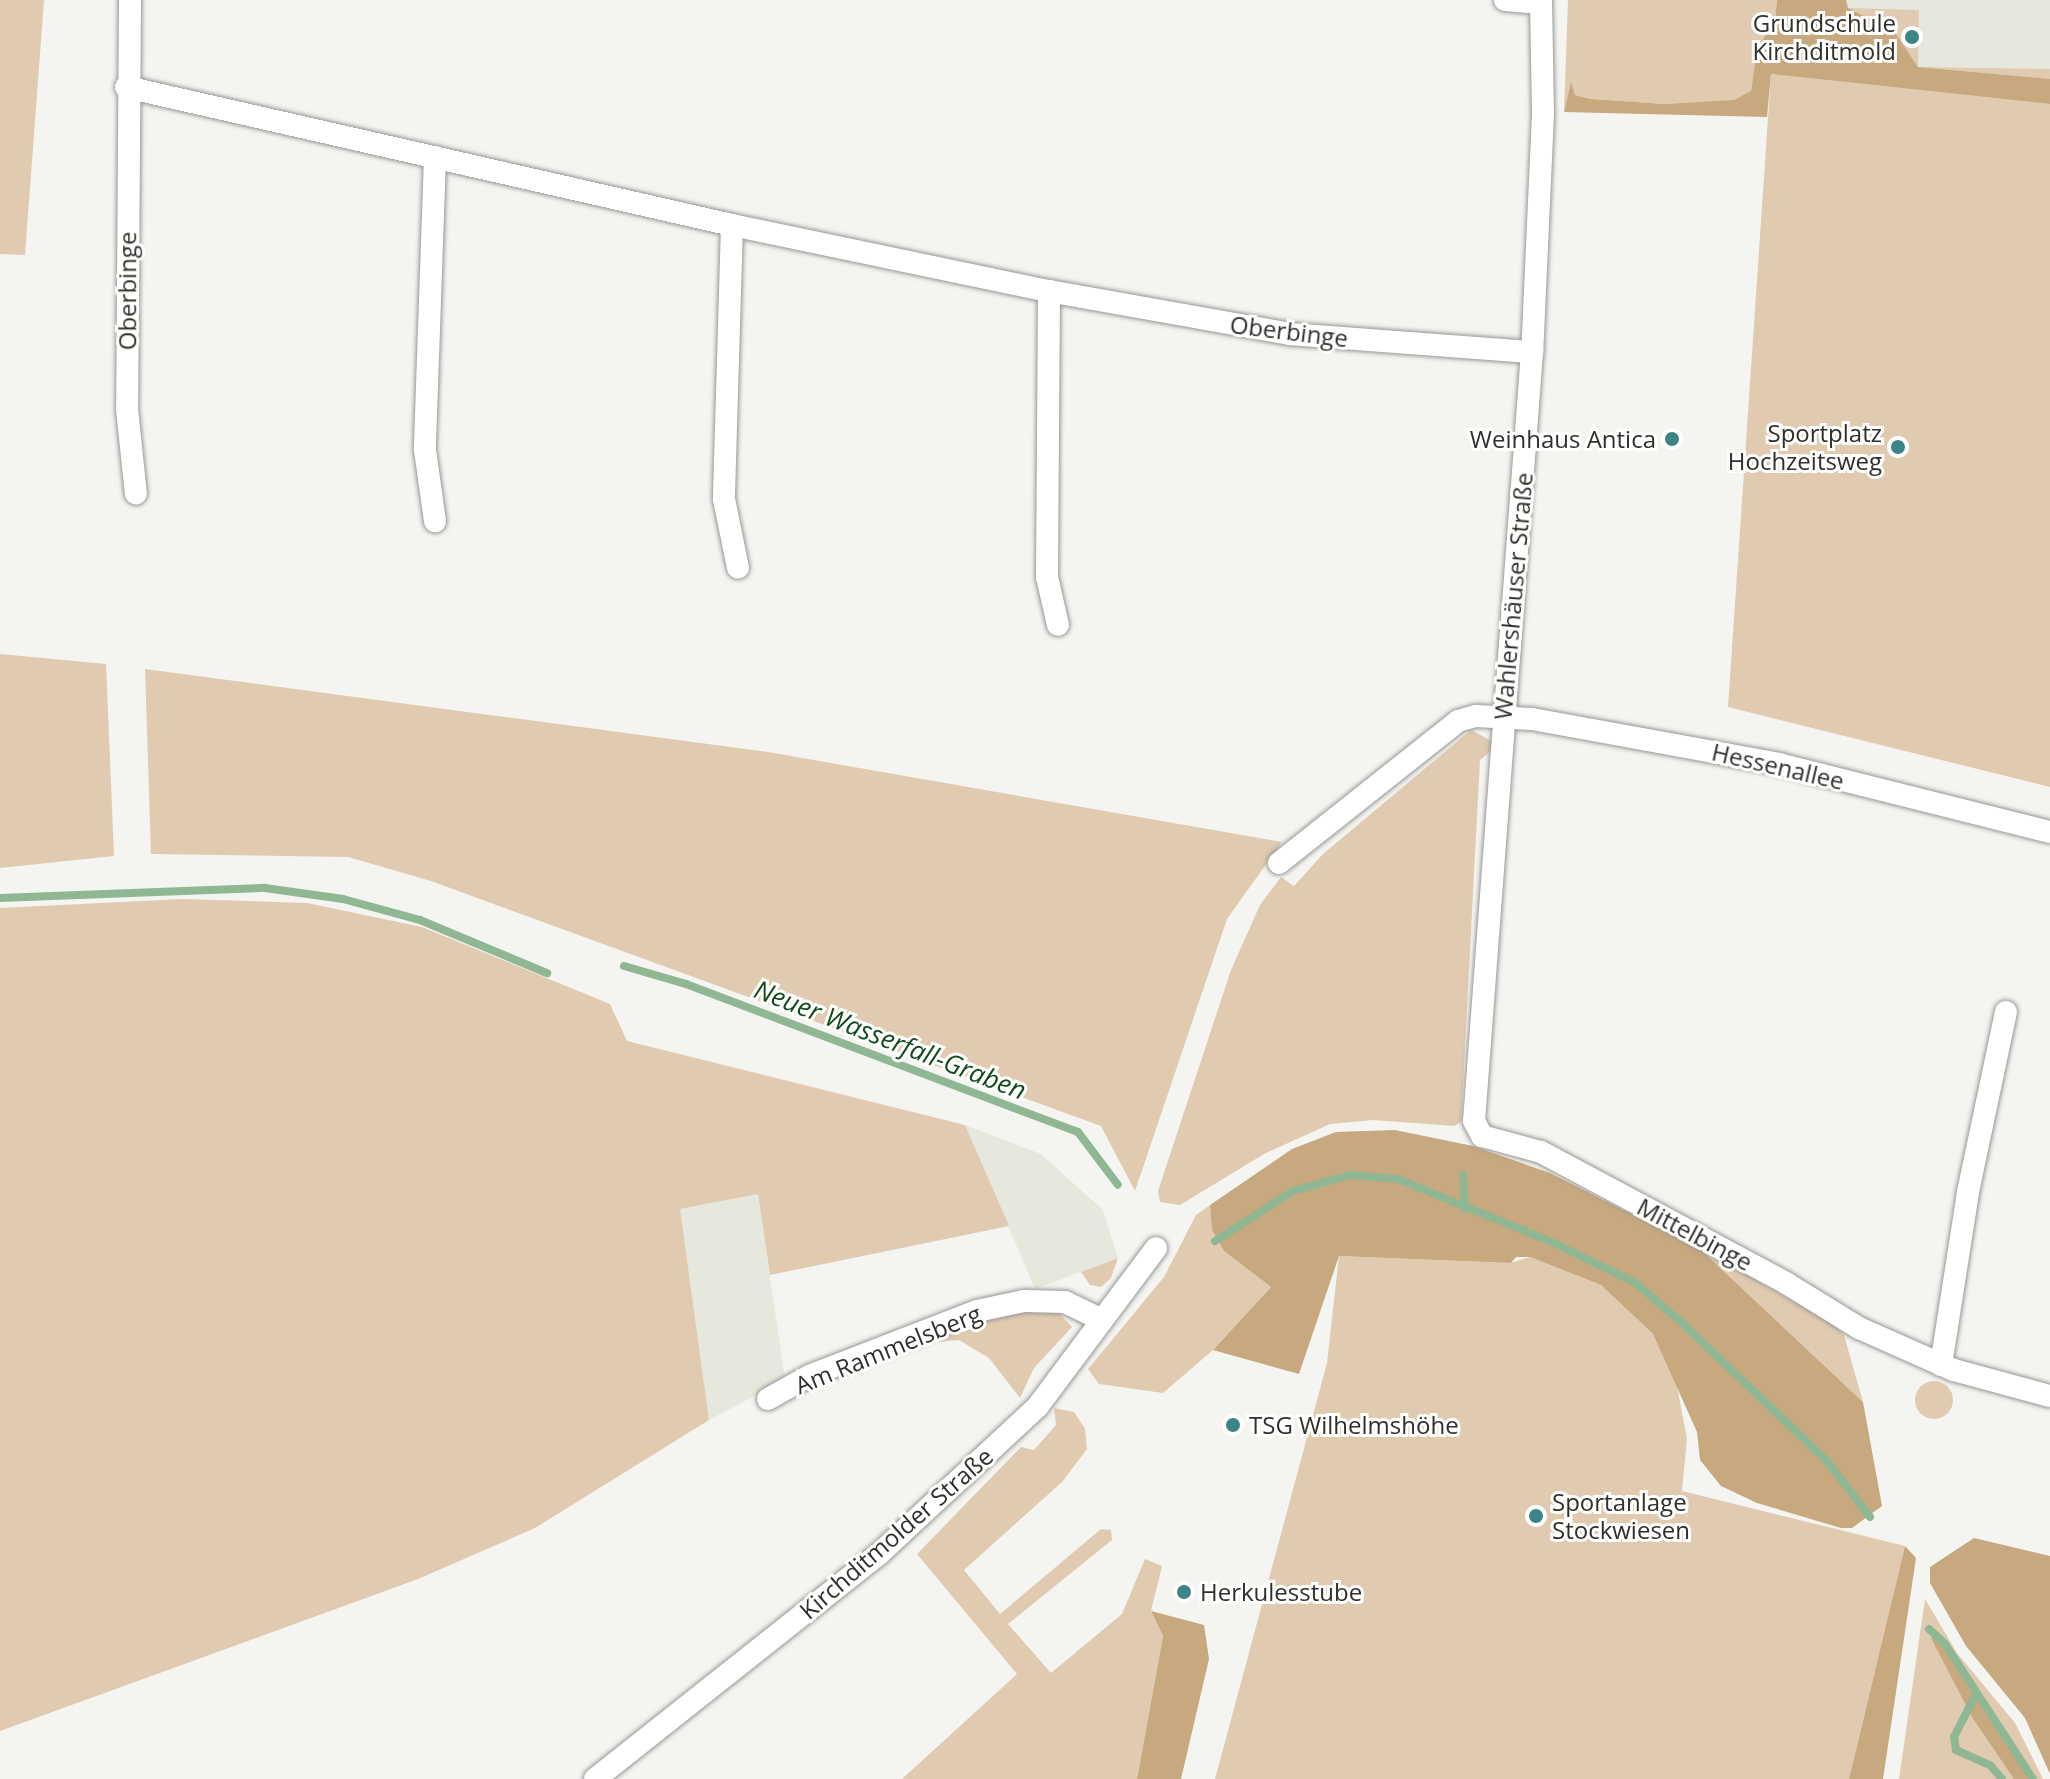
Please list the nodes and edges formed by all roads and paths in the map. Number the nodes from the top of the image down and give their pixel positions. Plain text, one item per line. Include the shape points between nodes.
1 (130, 0) edge
2 (1505, 0) edge
3 (1541, 2) edge
4 (126, 87) junction
5 (435, 157) junction
6 (732, 225) junction
7 (1049, 291) junction
8 (1532, 352) junction
9 (136, 494) dead end
10 (435, 521) dead end
11 (738, 568) dead end
12 (1058, 625) dead end
13 (1503, 717) junction
14 (2050, 832) edge
15 (1279, 863) dead end
16 (2006, 1012) dead end
17 (1476, 1095) joint
18 (1156, 1248) dead end
19 (1102, 1320) junction
20 (1941, 1365) junction
21 (2050, 1396) edge
22 (768, 1399) dead end
23 (595, 1779) edge

1 - 4 street, Oberbinge
2 - 3 street
3 - 8 street, Wahlershäuser Straße via 1543,114
4 - 5 street, Oberbinge
4 - 9 street, Oberbinge via 127,409
5 - 6 street, Oberbinge
5 - 10 street via 425,450
6 - 7 street, Oberbinge
6 - 11 street via 724,499
7 - 8 street, Oberbinge via 1290,334
7 - 12 street via 1047,577
8 - 13 street, Wahlershäuser Straße
13 - 14 street, Hessenallee via 1779,764
13 - 15 street via 1458,721
13 - 17 street, Wahlershäuser Straße
16 - 20 street via 1968,1192
17 - 20 street, Mittelbinge via 1474,1121 1482,1136 1541,1152 1786,1283 1859,1328
18 - 19 street, Kirchditmolder Straße
19 - 22 street, Am Rammelsberg via 1065,1302 1024,1301 977,1311 809,1376
19 - 23 street, Kirchditmolder Straße via 1038,1406 879,1554
20 - 21 street, Mittelbinge

